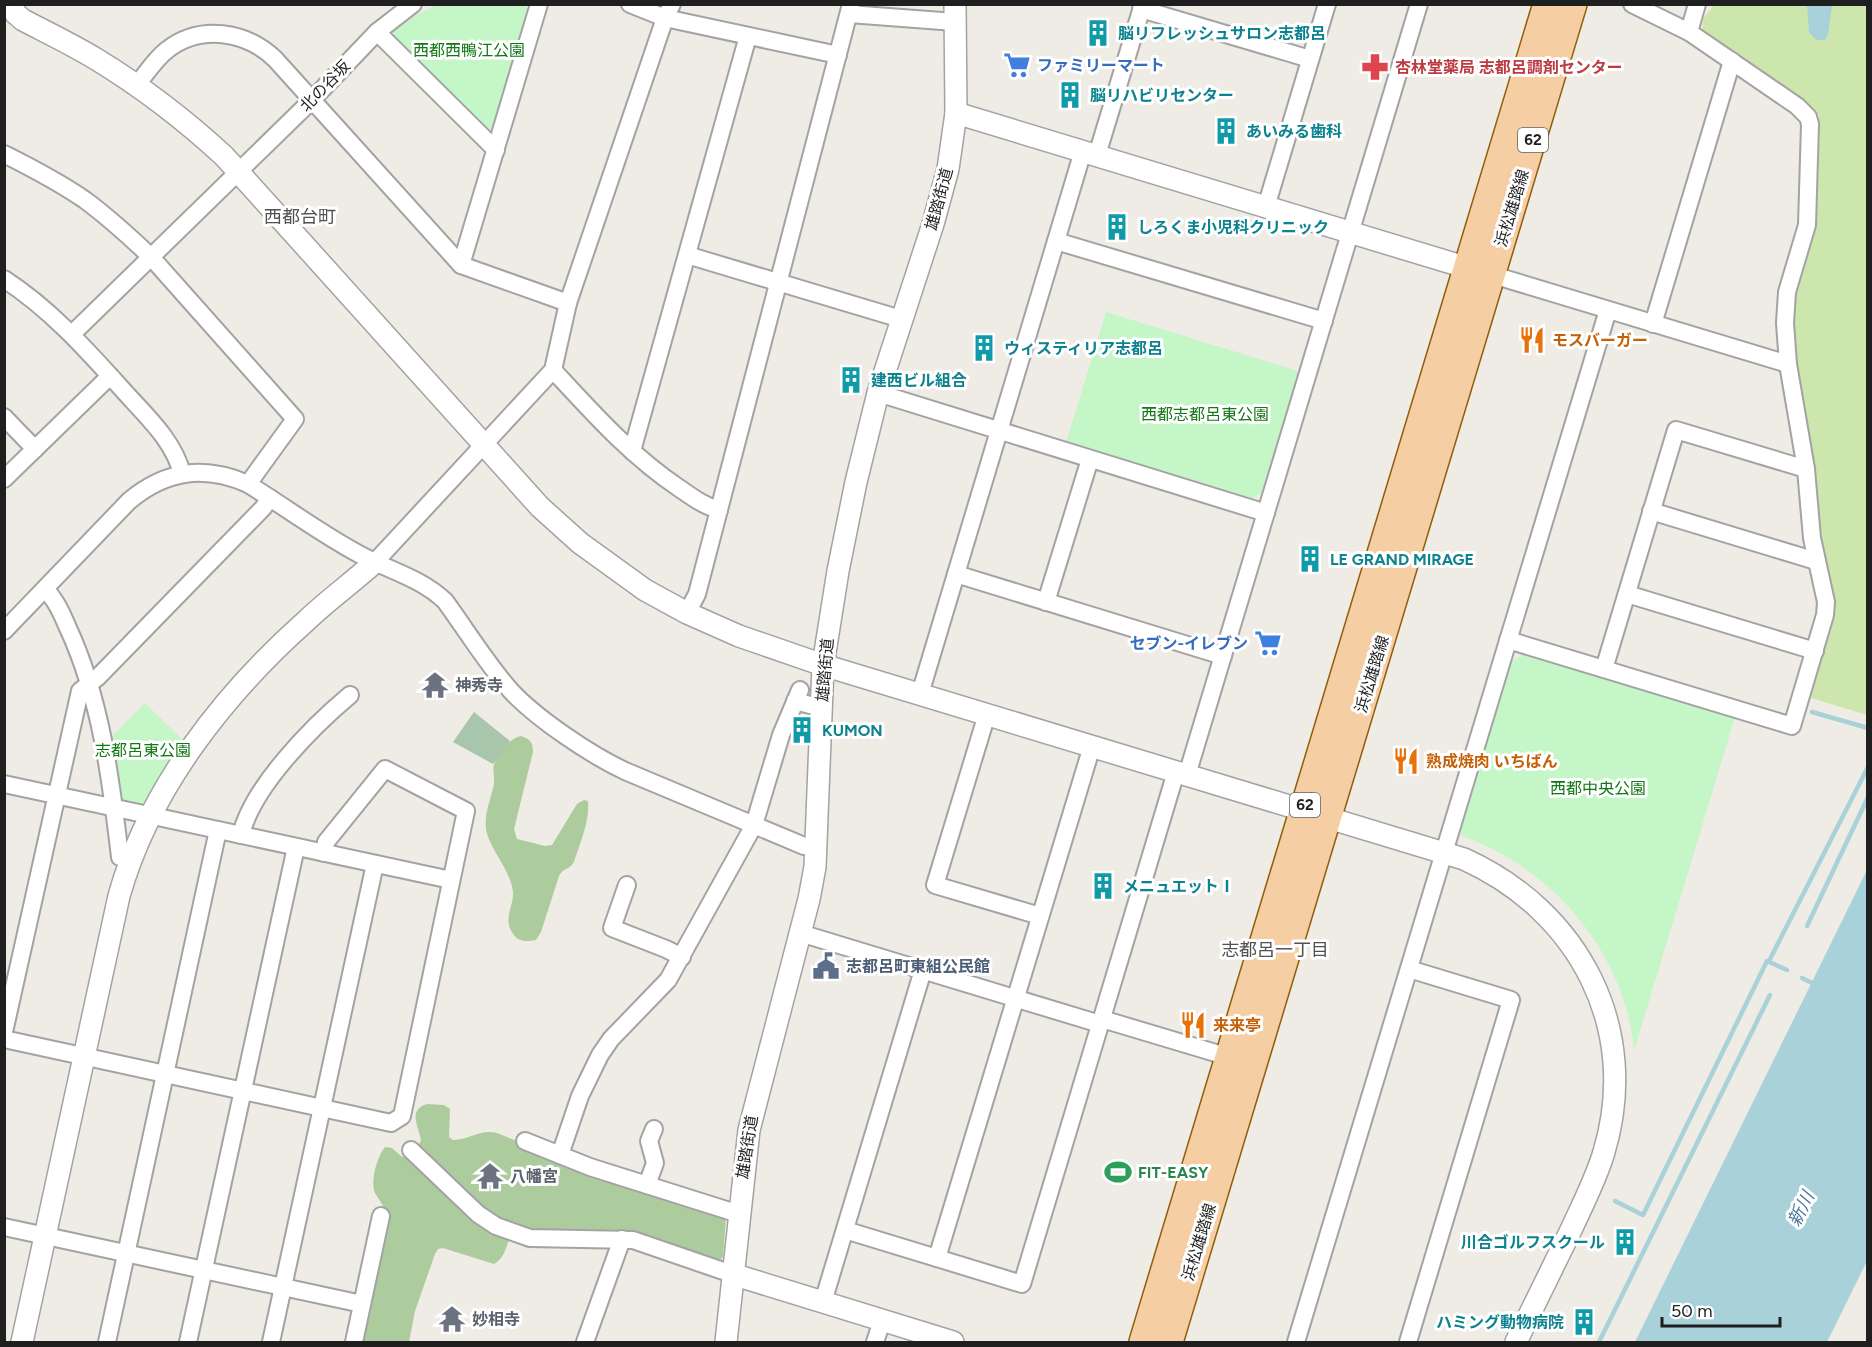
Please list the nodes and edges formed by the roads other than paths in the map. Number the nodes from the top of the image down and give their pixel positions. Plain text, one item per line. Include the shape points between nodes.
1 (413, 4) edge
2 (539, 4) edge
3 (630, 4) edge
4 (1327, 4) edge
5 (1419, 4) edge
6 (1547, 4) edge
7 (1574, 4) edge
8 (1632, 4) edge
9 (1697, 4) edge
10 (7, 6) edge
11 (1142, 7) edge
12 (850, 9) edge
13 (669, 11) edge
14 (955, 13) edge
15 (377, 32) junction
16 (1689, 32) junction
17 (748, 36) junction
18 (838, 55) junction
19 (1310, 60) junction
20 (1732, 62) junction
21 (136, 86) junction
22 (312, 100) junction
23 (956, 112) junction
24 (496, 150) junction
25 (1090, 153) junction
26 (4, 154) edge
27 (239, 171) junction
28 (1266, 207) junction
29 (1350, 232) junction
30 (1056, 241) junction
31 (687, 255) junction
32 (151, 257) junction
33 (461, 265) junction
34 (1480, 272) junction
35 (4, 279) edge
36 (779, 282) junction
37 (568, 303) junction
38 (1608, 310) junction
39 (901, 319) junction
40 (1324, 321) junction
41 (1653, 324) junction
42 (72, 334) junction
43 (1788, 364) junction
44 (553, 370) junction
45 (110, 376) junction
46 (878, 393) junction
47 (4, 417) edge
48 (999, 430) junction
49 (484, 446) junction
50 (35, 449) junction
51 (632, 452) junction
52 (1090, 459) junction
53 (1806, 469) junction
54 (182, 474) junction
55 (4, 479) edge
56 (248, 484) junction
57 (270, 498) junction
58 (719, 510) junction
59 (1651, 511) junction
60 (1266, 513) junction
61 (1816, 561) junction
62 (375, 562) junction
63 (956, 574) junction
64 (45, 589) junction
65 (1627, 594) junction
66 (1046, 602) junction
67 (687, 613) junction
68 (5, 631) edge
69 (1508, 640) junction
70 (1815, 651) junction
71 (1223, 656) junction
72 (823, 665) junction
73 (1604, 669) junction
74 (88, 684) junction
75 (920, 694) junction
76 (350, 695) dead end
77 (802, 699) dead end
78 (987, 714) junction
79 (1092, 746) junction
80 (1182, 773) junction
81 (4, 784) edge
82 (56, 795) junction
83 (114, 808) junction
84 (1316, 814) junction
85 (150, 815) junction
86 (754, 825) junction
87 (218, 830) junction
88 (241, 835) junction
89 (817, 846) junction
90 (296, 847) junction
91 (324, 853) junction
92 (1444, 853) junction
93 (130, 861) junction
94 (375, 864) junction
95 (451, 880) junction
96 (627, 885) dead end
97 (1040, 916) junction
98 (800, 933) junction
99 (682, 957) junction
100 (1409, 969) junction
101 (923, 970) junction
102 (1016, 998) junction
103 (1101, 1021) junction
104 (4, 1032) edge
105 (4, 1039) edge
106 (84, 1056) junction
107 (1229, 1057) junction
108 (165, 1074) junction
109 (243, 1091) junction
110 (322, 1108) junction
111 (654, 1129) dead end
112 (525, 1141) dead end
113 (411, 1149) dead end
114 (560, 1155) junction
115 (647, 1185) junction
116 (739, 1214) junction
117 (381, 1216) dead end
118 (4, 1227) edge
119 (845, 1230) junction
120 (45, 1236) junction
121 (622, 1239) junction
122 (126, 1253) junction
123 (937, 1258) junction
124 (204, 1270) junction
125 (732, 1274) junction
126 (283, 1287) junction
127 (823, 1302) junction
128 (362, 1304) junction
129 (882, 1320) junction
130 (22, 1342) edge
131 (107, 1342) edge
132 (188, 1342) edge
133 (271, 1342) edge
134 (354, 1342) edge
135 (585, 1342) edge
136 (726, 1342) edge
137 (875, 1342) edge
138 (953, 1342) edge
139 (1143, 1342) edge
140 (1169, 1342) edge
141 (1296, 1342) edge
142 (1408, 1342) edge
143 (1516, 1342) edge

1 - 15 street, 北の谷坂
2 - 24 street
3 - 13 street
4 - 19 street
5 - 29 street
6 - 34 main road, 浜松雄踏線 / 62
7 - 34 main road, 浜松雄踏線 / 62
8 - 16 street
9 - 16 street
10 - 21 street via 23,20 96,59
11 - 19 street
11 - 25 street
12 - 14 street
12 - 18 street
13 - 17 street
13 - 37 street
14 - 23 street, 雄踏街道
15 - 22 street, 北の谷坂
15 - 24 street
16 - 20 street
17 - 18 street
17 - 31 street
18 - 36 street
19 - 28 street
20 - 41 street
20 - 43 street via 1803,110 1810,124 1807,225 1784,307
21 - 22 street via 161,55 179,42 199,35 226,34 265,49
21 - 27 street via 192,128
22 - 27 street, 北の谷坂
22 - 33 street
23 - 25 street
23 - 39 street, 雄踏街道 via 941,197
24 - 33 street
25 - 28 street
25 - 30 street
26 - 32 street via 85,200
27 - 32 street, 北の谷坂
27 - 49 street
28 - 29 street
29 - 34 street
29 - 40 street
30 - 40 street
30 - 48 street
31 - 36 street
31 - 51 street
32 - 42 street, 北の谷坂
32 - 56 street via 295,419
33 - 37 street
34 - 38 street
34 - 84 main road, 浜松雄踏線 / 62
35 - 42 street via 41,305
36 - 39 street
36 - 58 street
37 - 44 street
38 - 41 street
38 - 69 street
39 - 46 street, 雄踏街道
40 - 60 street
41 - 43 street
42 - 45 street
43 - 53 street
44 - 49 street
44 - 51 street
45 - 50 street
45 - 54 street via 163,436
46 - 48 street
46 - 72 street, 雄踏街道 via 843,541
47 - 50 street
48 - 52 street
48 - 63 street
49 - 62 street
49 - 67 street via 540,507 580,543 638,585
50 - 55 street
51 - 58 street via 694,498
52 - 60 street
52 - 66 street
53 - 59 street via 1676,430
53 - 61 street
54 - 56 street via 217,474
54 - 64 street via 154,483 129,501
56 - 57 street
57 - 62 street
57 - 74 street
58 - 67 street via 697,594
59 - 61 street
59 - 65 street
60 - 71 street
61 - 70 street via 1826,602
62 - 85 street via 305,621 246,680 195,745
62 - 86 street via 436,593 513,692 583,747 625,771
63 - 66 street
63 - 75 street
64 - 68 street
64 - 74 street via 71,634
65 - 70 street
65 - 73 street
66 - 71 street
67 - 72 street
69 - 73 street
69 - 92 street
70 - 73 street via 1792,726
71 - 80 street
72 - 75 street
72 - 89 street, 雄踏街道
74 - 82 street via 78,695
74 - 83 street
75 - 78 street
76 - 88 street via 310,731 276,772 247,817
77 - 86 street via 780,735
78 - 79 street
78 - 97 street via 935,885
79 - 80 street
79 - 97 street
80 - 84 street
80 - 103 street
81 - 82 street
82 - 83 street
82 - 104 street
83 - 85 street
83 - 93 street via 120,857
84 - 92 street
84 - 107 main road, 浜松雄踏線 / 62
84 - 140 main road, 浜松雄踏線 / 62
85 - 87 street
85 - 93 street
86 - 89 street via 804,846
86 - 99 street
87 - 88 street
87 - 108 street
88 - 90 street
89 - 98 street, 雄踏街道
90 - 91 street
90 - 109 street
91 - 94 street
91 - 95 street via 326,842 385,769 466,811
92 - 100 street
92 - 143 street via 1501,878 1556,925 1595,987 1612,1047 1613,1110 1604,1153
93 - 106 street
94 - 95 street
94 - 110 street
95 - 110 street via 402,1116 391,1123
96 - 99 street via 612,928
97 - 102 street
98 - 101 street
98 - 116 street, 雄踏街道 via 753,1111
99 - 114 street via 660,990 605,1047 580,1096
100 - 141 street
100 - 142 street via 1511,1000
101 - 102 street
101 - 119 street
102 - 103 street
102 - 123 street
103 - 107 street
103 - 123 street via 1022,1284
105 - 106 street
106 - 108 street
106 - 120 street
107 - 139 main road, 浜松雄踏線 / 62
108 - 109 street
108 - 122 street
109 - 110 street
109 - 124 street
110 - 126 street
111 - 115 street via 649,1142 654,1163
112 - 114 street
113 - 121 street via 478,1214 496,1226 539,1240
114 - 115 street
115 - 116 street
116 - 125 street, 雄踏街道
117 - 128 street
118 - 120 street
119 - 123 street
119 - 127 street
120 - 122 street
120 - 130 street
121 - 125 street
121 - 135 street
122 - 124 street
122 - 131 street
124 - 126 street
124 - 132 street
125 - 127 street
125 - 136 street, 雄踏街道
126 - 128 street
126 - 133 street
127 - 129 street
128 - 134 street
129 - 137 street
129 - 138 street

